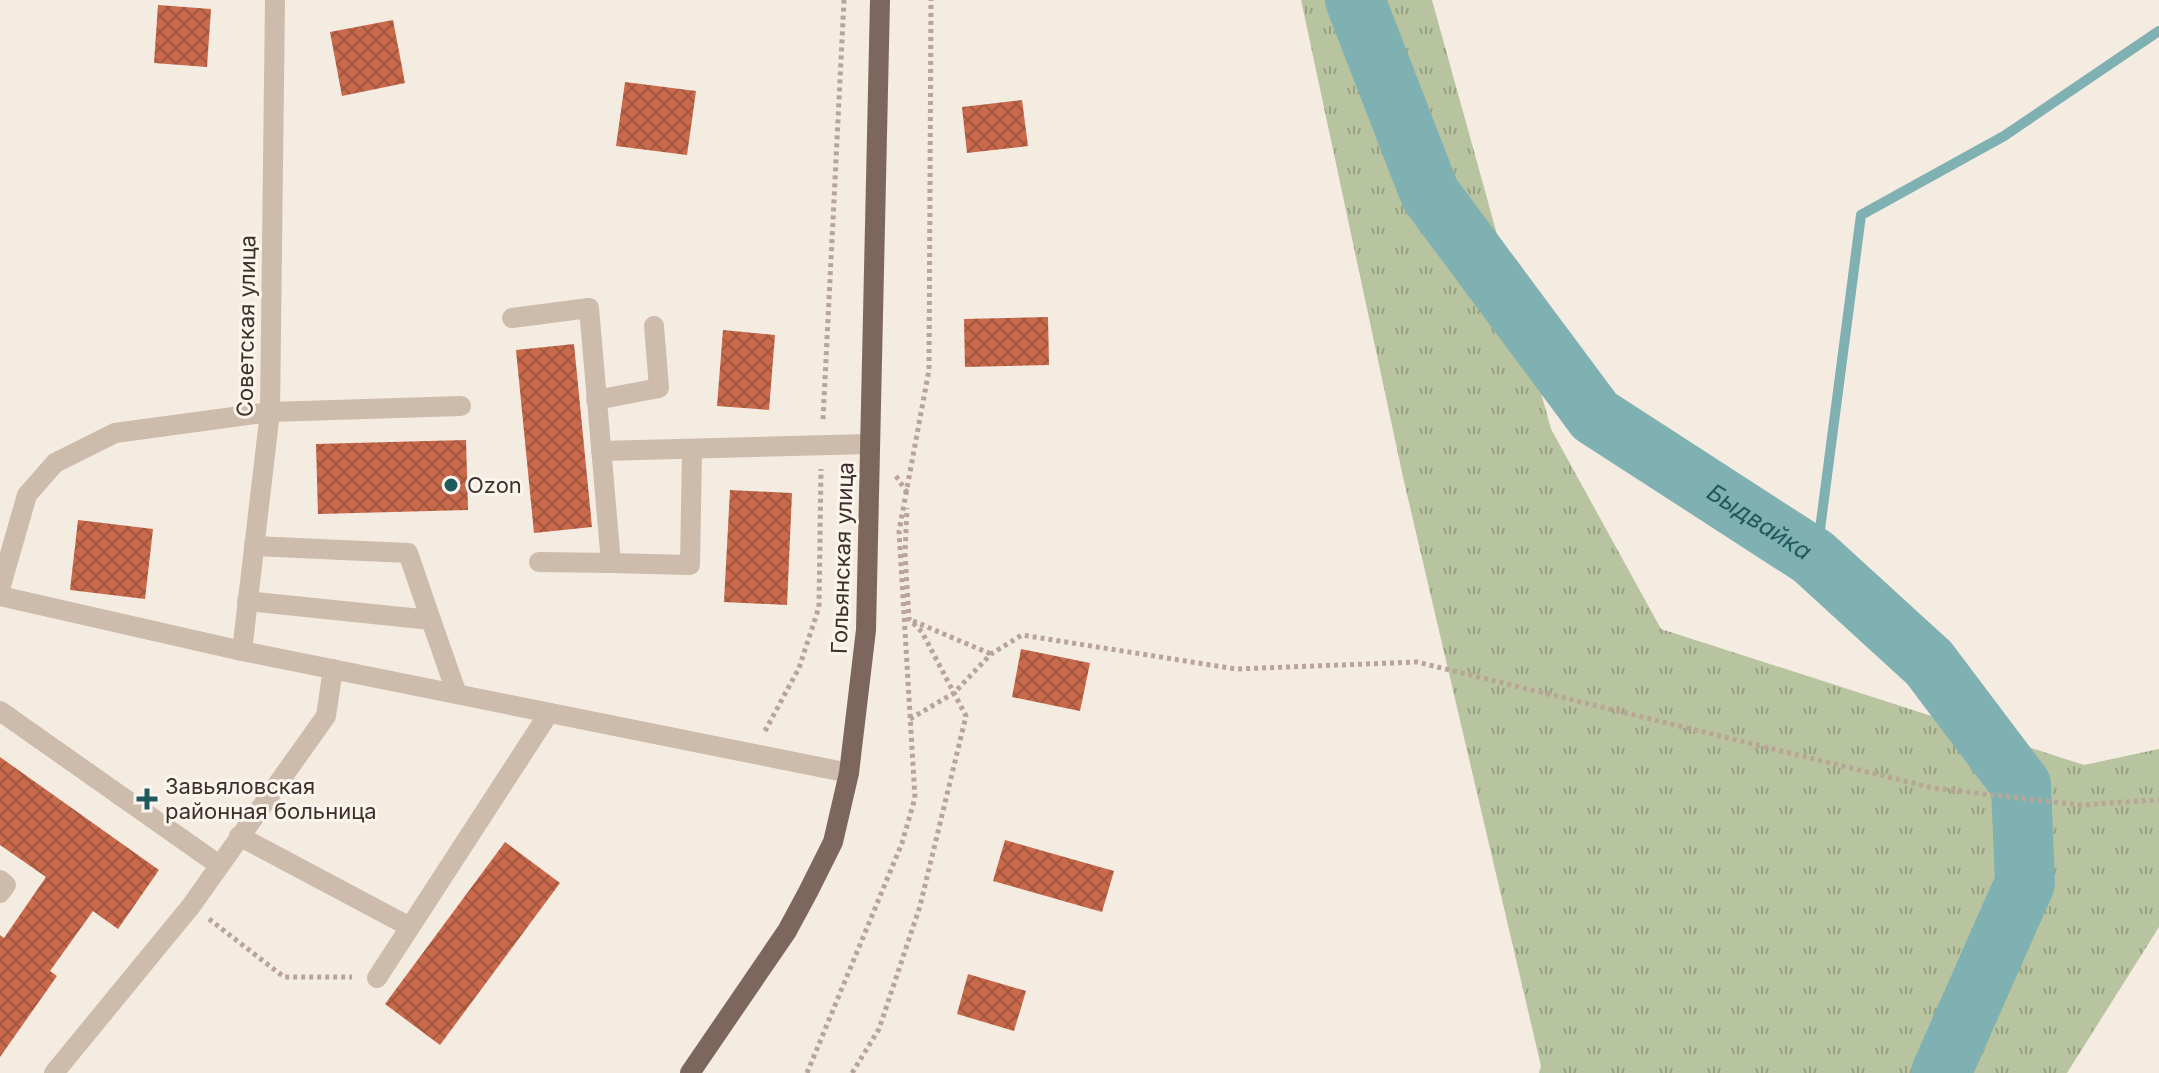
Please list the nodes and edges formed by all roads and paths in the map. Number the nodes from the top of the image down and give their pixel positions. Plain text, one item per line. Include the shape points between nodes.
1 (275, 0) edge
2 (844, 0) edge
3 (880, 0) edge
4 (931, 0) edge
5 (512, 318) dead end
6 (654, 326) dead end
7 (596, 400) junction
8 (461, 406) dead end
9 (270, 412) junction
10 (870, 444) junction
11 (822, 446) junction
12 (601, 451) junction
13 (692, 451) junction
14 (908, 491) junction
15 (254, 546) junction
16 (539, 562) dead end
17 (611, 563) junction
18 (0, 589) edge
19 (0, 596) edge
20 (247, 601) junction
21 (907, 619) junction
22 (431, 620) junction
23 (242, 651) junction
24 (991, 654) junction
25 (333, 669) junction
26 (954, 693) junction
27 (457, 694) junction
28 (0, 711) edge
29 (549, 713) junction
30 (910, 719) junction
31 (753, 753) junction
32 (849, 773) junction
33 (2159, 800) edge
34 (239, 836) junction
35 (219, 865) junction
36 (0, 880) edge
37 (0, 893) edge
38 (213, 922) dead end
39 (410, 927) junction
40 (377, 978) joint
41 (54, 1073) edge
42 (690, 1073) edge
43 (807, 1073) edge
44 (852, 1073) edge

1 - 9 street, Советская улица
2 - 11 path
3 - 10 main road, Гольянская улица
4 - 14 path via 929,370
5 - 7 street via 589,308
6 - 7 street via 659,388
7 - 12 street
8 - 9 street
9 - 15 street, Советская улица
9 - 18 street via 115,433 55,463 27,495
10 - 11 street
10 - 14 path
10 - 32 main road, Гольянская улица via 866,630
11 - 13 street
11 - 31 path via 819,607 799,668
12 - 13 street
12 - 17 street
13 - 17 street via 690,565
14 - 21 path via 899,531
15 - 20 street, Советская улица
15 - 22 street via 408,553
16 - 17 street
19 - 23 street
20 - 22 street
20 - 23 street, Советская улица
21 - 24 path
21 - 26 path via 922,632
21 - 30 path
22 - 27 street
23 - 25 street
24 - 26 path
24 - 33 path via 1022,635 1236,669 1417,662 1933,788 2080,805
25 - 27 street
25 - 34 street via 326,716
26 - 30 path
26 - 44 path via 966,716 920,906 879,1029
27 - 29 street
28 - 35 street
29 - 31 street
29 - 39 street
30 - 43 path via 915,798 902,843
31 - 32 street
32 - 42 main road, Гольянская улица via 833,842 808,892
34 - 35 street
34 - 39 street
35 - 41 street
36 - 37 street via 6,885
38 - 40 path via 284,977
39 - 40 street

